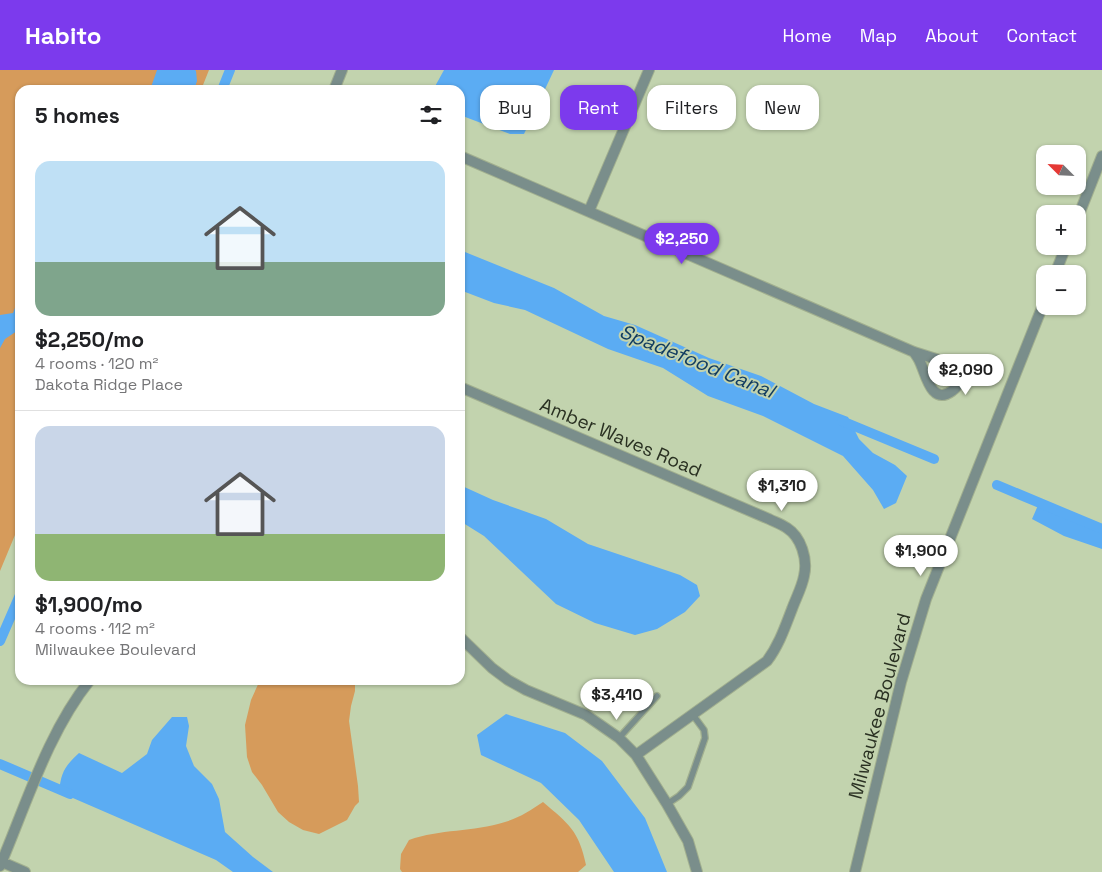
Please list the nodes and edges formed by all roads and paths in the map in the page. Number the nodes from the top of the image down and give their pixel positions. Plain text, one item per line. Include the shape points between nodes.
1 (342, 70) edge
2 (649, 70) edge
3 (336, 85) edge
4 (1102, 156) edge
5 (465, 158) edge
6 (1083, 205) edge
7 (589, 211) junction
8 (1039, 315) edge
9 (914, 352) junction
10 (465, 389) edge
11 (465, 642) edge
12 (86, 685) edge
13 (657, 696) dead end
14 (692, 715) junction
15 (619, 738) junction
16 (636, 755) junction
17 (667, 804) junction
18 (1, 864) edge
19 (25, 872) edge
20 (698, 872) edge
21 (854, 872) edge

1 - 3 street
2 - 7 street
4 - 6 street
5 - 7 street
7 - 9 street
8 - 21 street, Milwaukee Boulevard via 926,599 901,682
9 - 9 street via 934,392 942,395 958,386 959,370 952,364
10 - 14 street, Amber Waves Road via 769,519 796,537 805,561 804,576 776,649 754,672
11 - 15 street via 508,680 586,715
12 - 18 street via 68,710 50,745
13 - 15 lane
14 - 16 street, Amber Waves Road
14 - 17 lane via 704,730 705,738 688,787
15 - 16 street
16 - 17 street
17 - 20 street via 688,841
18 - 19 street

